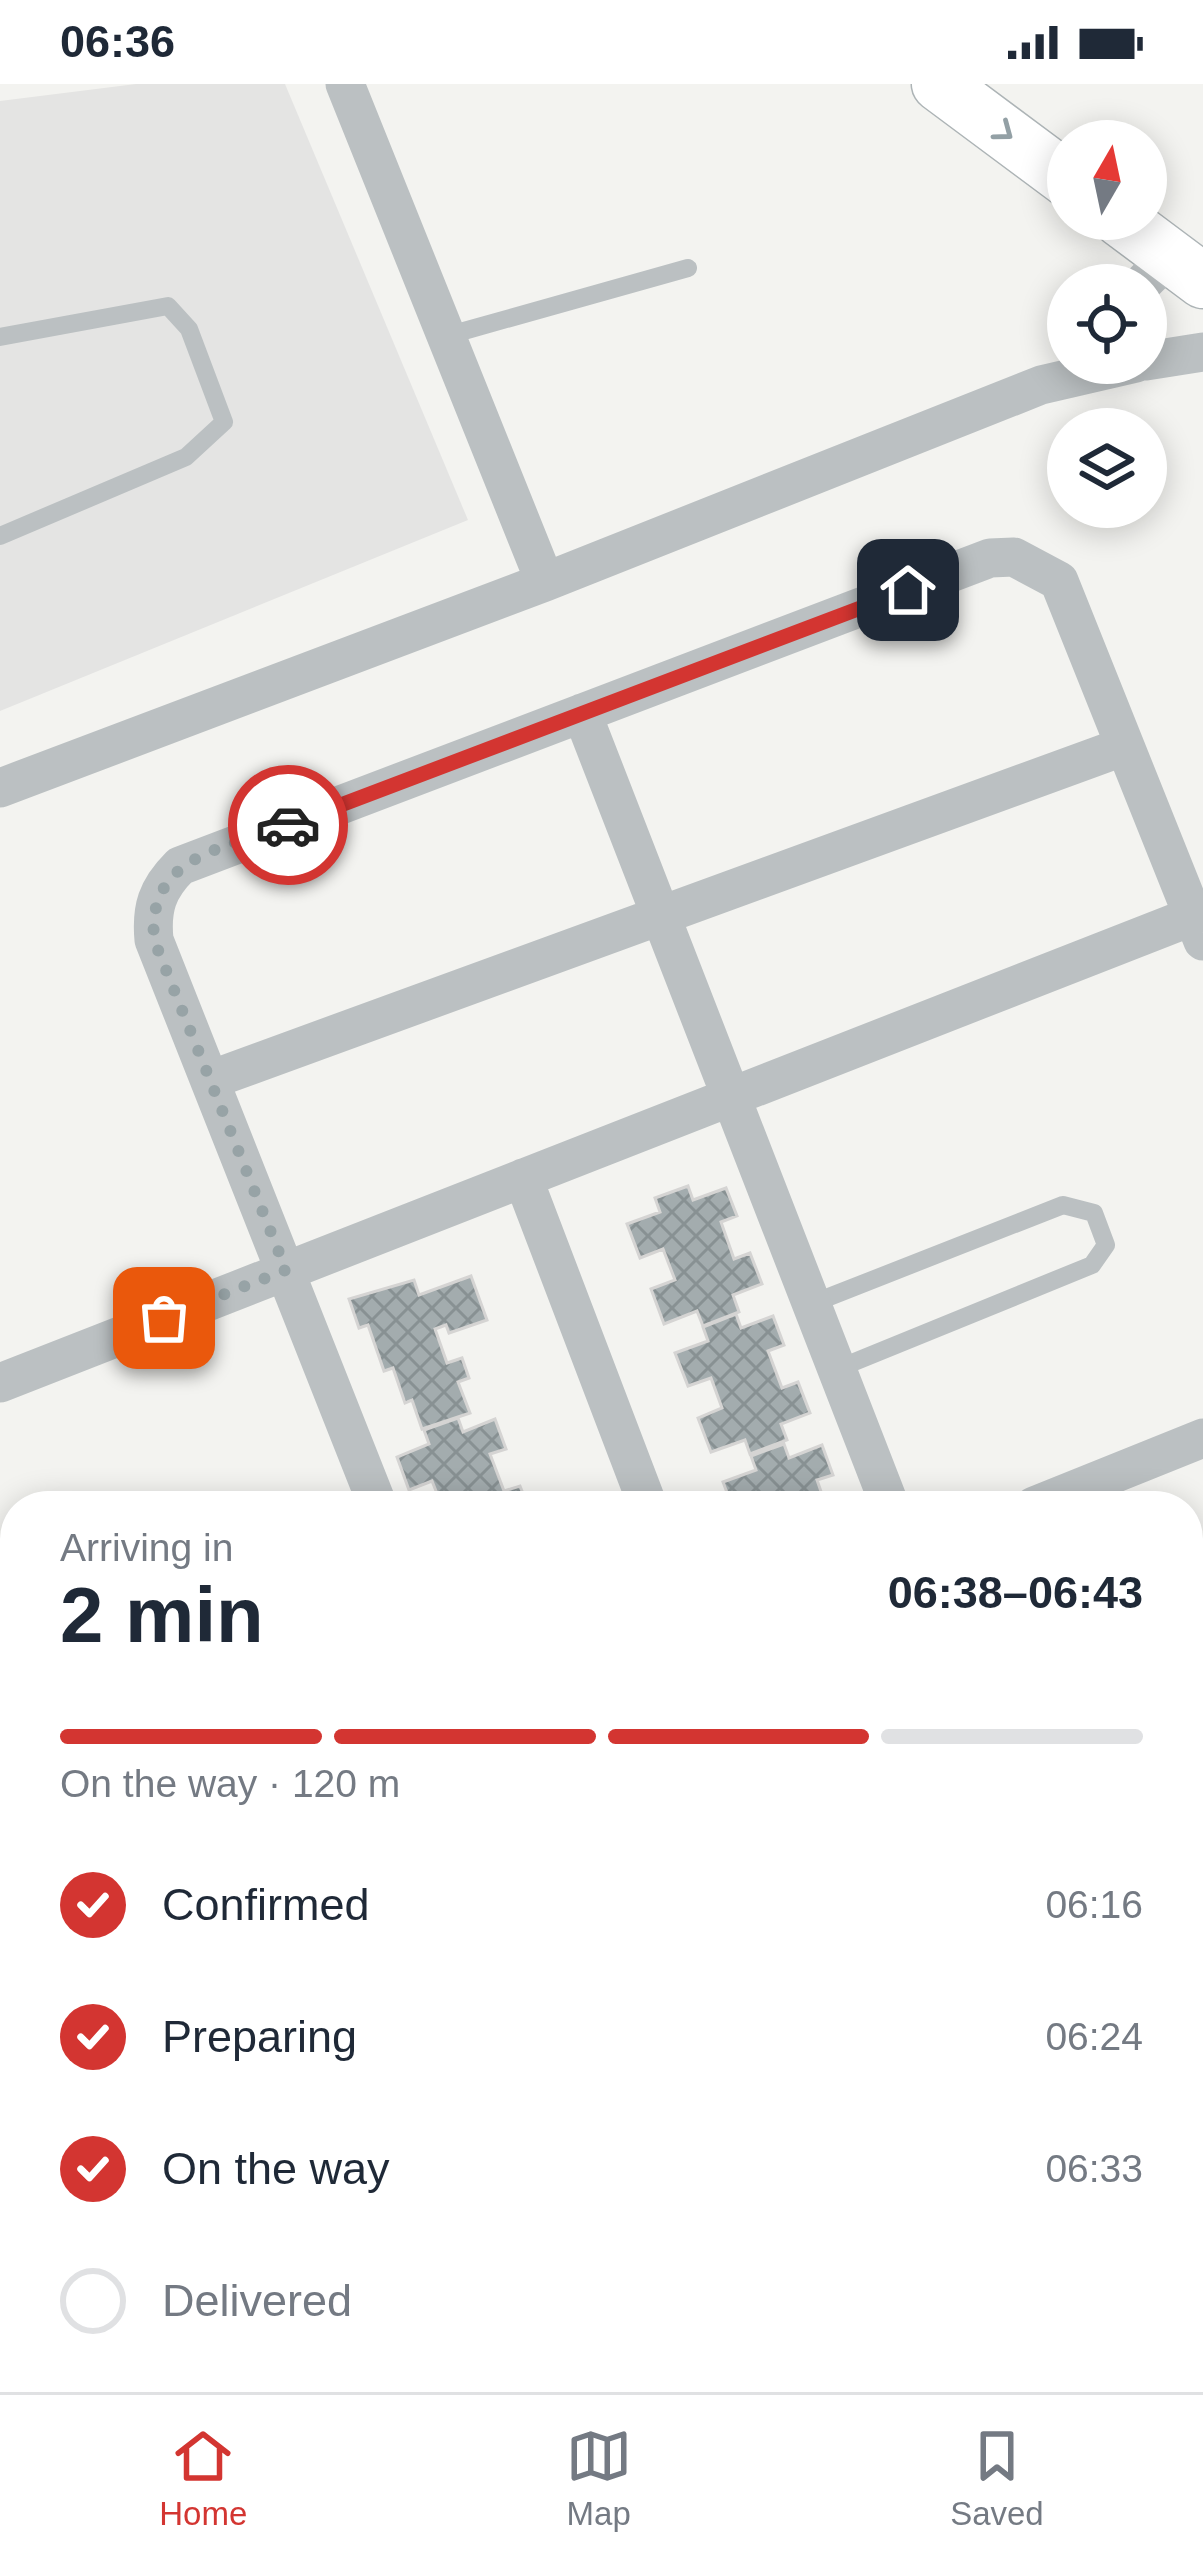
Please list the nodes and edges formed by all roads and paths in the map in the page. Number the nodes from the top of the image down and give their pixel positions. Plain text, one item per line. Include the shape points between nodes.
1 (344, 84) edge
2 (940, 84) edge
3 (1047, 164) edge
4 (1139, 240) edge
5 (688, 268) dead end
6 (1171, 274) edge
7 (446, 336) junction
8 (0, 337) edge
9 (1203, 352) edge
10 (1167, 358) edge
11 (1047, 374) edge
12 (0, 536) edge
13 (545, 582) junction
14 (582, 713) junction
15 (1125, 746) junction
16 (0, 788) edge
17 (660, 916) junction
18 (1198, 928) edge
19 (210, 1080) junction
20 (731, 1096) junction
21 (523, 1178) junction
22 (286, 1270) junction
23 (812, 1304) junction
24 (837, 1369) junction
25 (0, 1383) edge
26 (1203, 1438) edge
27 (372, 1491) edge
28 (642, 1491) edge
29 (884, 1491) edge
30 (1071, 1491) edge

1 - 7 street
2 -> 3 main road
4 - 6 main road
5 - 7 lane
7 - 13 street
8 - 12 lane via 168,307 189,329 224,422 186,457
9 - 10 street
11 - 13 street
13 - 16 street
14 - 15 street via 990,559 1014,557 1058,581
14 - 17 street
14 - 19 street via 180,866 152,912 154,940
15 - 17 street
15 - 18 street
17 - 19 street
17 - 20 street
18 - 20 street
19 - 22 street
20 - 21 street
20 - 23 street
21 - 22 street
21 - 28 street
22 - 25 street
22 - 27 street
23 - 24 street
23 - 24 lane via 1064,1205 1094,1214 1104,1231 1106,1245 1092,1265
24 - 29 street
26 - 30 street

